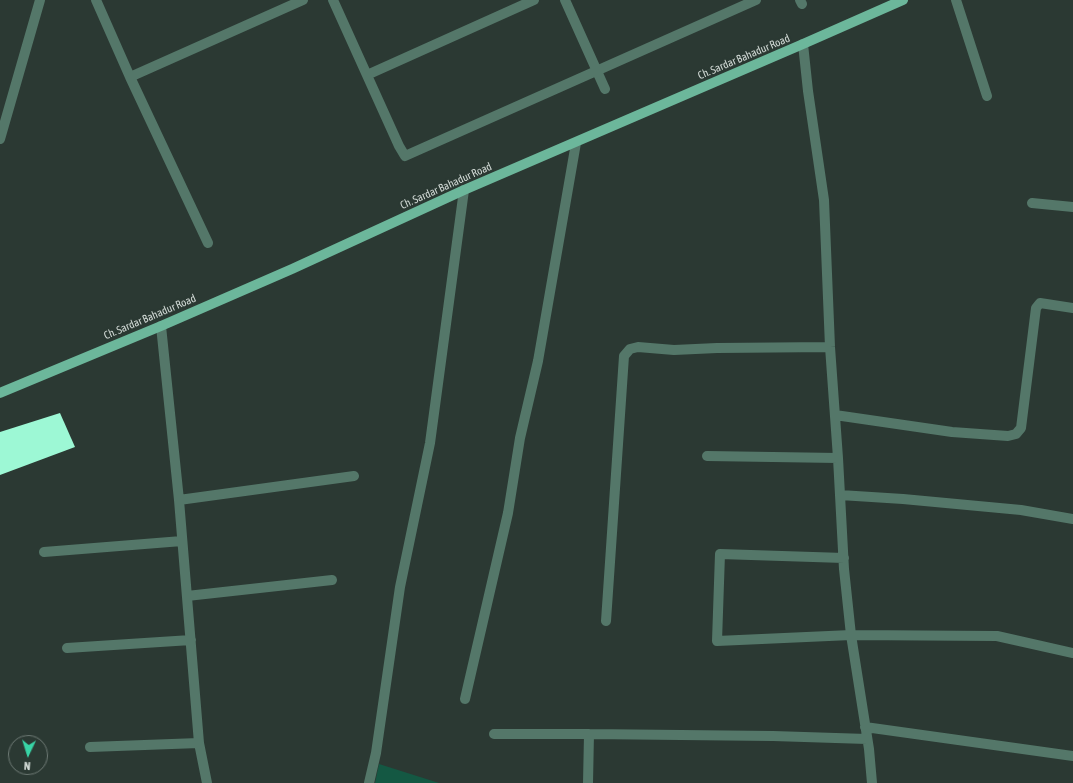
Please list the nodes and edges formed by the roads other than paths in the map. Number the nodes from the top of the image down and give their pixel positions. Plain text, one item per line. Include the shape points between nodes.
1 (40, 0) edge
2 (96, 0) edge
3 (303, 0) edge
4 (333, 0) edge
5 (534, 0) edge
6 (565, 0) edge
7 (756, 0) edge
8 (903, 0) edge
9 (956, 0) edge
10 (803, 44) junction
11 (597, 70) junction
12 (367, 75) junction
13 (130, 77) junction
14 (605, 89) dead end
15 (987, 96) dead end
16 (0, 139) edge
17 (576, 143) junction
18 (464, 190) junction
19 (1032, 203) dead end
20 (1073, 206) edge
21 (208, 243) dead end
22 (1073, 308) edge
23 (161, 326) junction
24 (830, 347) junction
25 (0, 393) edge
26 (835, 415) junction
27 (707, 456) dead end
28 (838, 458) junction
29 (354, 476) dead end
30 (840, 495) junction
31 (179, 500) junction
32 (1073, 520) edge
33 (182, 541) junction
34 (44, 552) dead end
35 (844, 558) junction
36 (332, 580) dead end
37 (187, 596) junction
38 (606, 622) dead end
39 (851, 635) junction
40 (191, 640) junction
41 (67, 648) dead end
42 (1073, 653) edge
43 (465, 699) dead end
44 (865, 727) junction
45 (494, 734) dead end
46 (590, 734) junction
47 (867, 739) junction
48 (199, 742) junction
49 (90, 747) dead end
50 (1073, 756) edge
51 (207, 783) edge
52 (369, 783) edge
53 (588, 783) edge
54 (872, 783) edge

1 - 16 street
2 - 13 street
3 - 13 street
4 - 12 street
5 - 12 street
6 - 11 street
7 - 11 street
8 - 10 main road, Ch. Sardar Bahadur Road
9 - 15 street
10 - 17 main road, Ch. Sardar Bahadur Road
10 - 24 street via 824,200
11 - 12 street via 405,156
11 - 14 street
13 - 21 street
17 - 18 main road, Ch. Sardar Bahadur Road
17 - 43 street via 538,361 520,438 508,513
18 - 23 main road, Ch. Sardar Bahadur Road
18 - 52 street via 430,443 400,587 376,753
19 - 20 street
22 - 26 street via 1040,303 1036,308 1021,428 1016,434 1008,436 952,432
23 - 25 main road, Ch. Sardar Bahadur Road
23 - 31 street
24 - 26 street
24 - 38 street via 674,350 638,347 624,356
26 - 28 street
27 - 28 street
28 - 30 street
29 - 31 street
30 - 32 street via 1021,510
30 - 35 street
31 - 33 street
33 - 34 street
33 - 37 street
35 - 39 street
35 - 39 street via 720,554 717,641
36 - 37 street
37 - 40 street
39 - 42 street via 997,636
39 - 44 street
40 - 41 street
40 - 48 street
44 - 47 street
44 - 50 street
45 - 46 street
46 - 47 street
46 - 53 street
47 - 54 street
48 - 49 street
48 - 51 street

